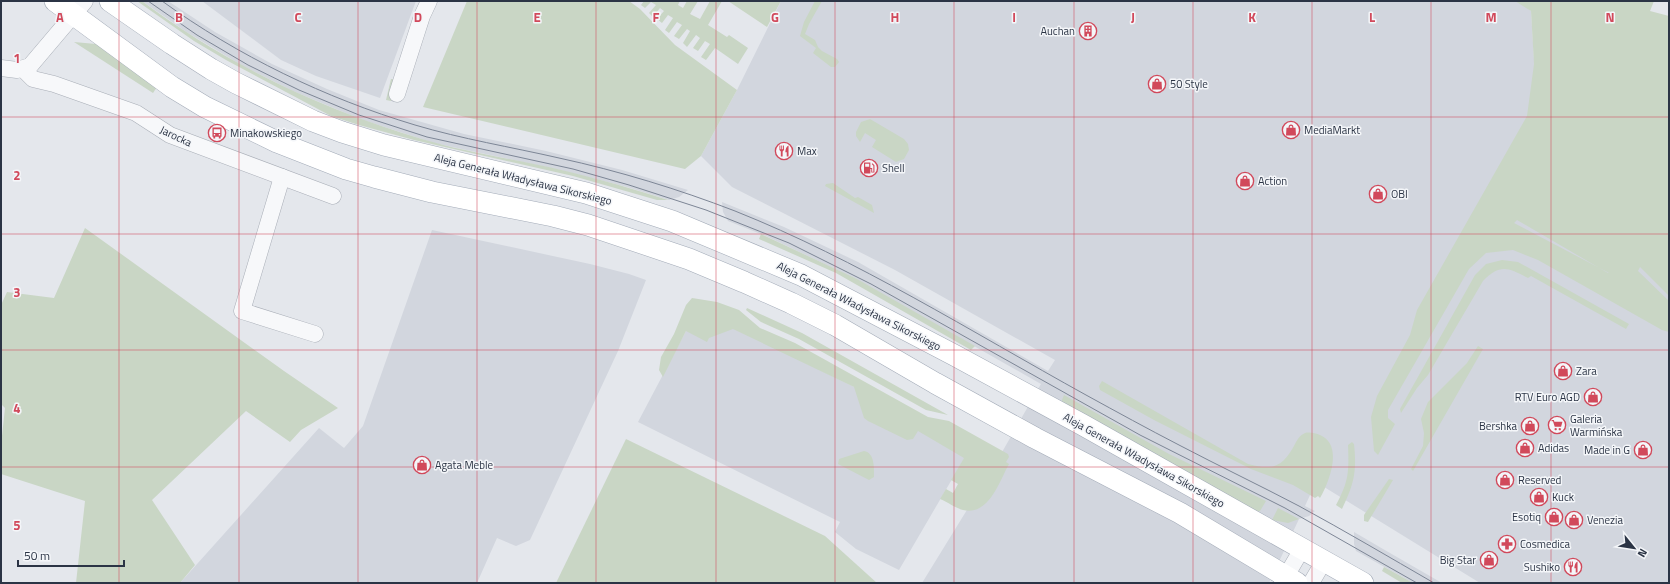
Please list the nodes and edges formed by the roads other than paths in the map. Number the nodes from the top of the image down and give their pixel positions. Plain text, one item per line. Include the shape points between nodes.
1 (55, 1) edge
2 (110, 1) edge
3 (429, 1) edge
4 (79, 8) edge
5 (1, 68) edge
6 (23, 69) junction
7 (397, 94) dead end
8 (282, 177) junction
9 (333, 196) dead end
10 (315, 334) dead end
11 (1302, 549) junction
12 (1324, 561) junction
13 (1288, 581) edge
14 (1311, 583) edge
15 (1363, 583) edge

1 - 4 main road
2 - 11 main road, Aleja Generała Władysława Sikorskiego via 211,69 313,121 384,145 586,192 682,225 801,274 954,354
3 - 7 street
4 - 6 street via 30,66
4 - 13 main road via 179,91 205,107 283,144 346,169 406,186 588,225 689,260 791,303 835,325 1035,438 1180,513
5 - 6 street
6 - 8 street, Jarocka via 33,79 54,84 136,114 170,135
8 - 9 street, Jarocka
8 - 10 street via 242,311
11 - 12 main road, Aleja Generała Władysława Sikorskiego
11 - 13 street
12 - 14 street
12 - 15 main road, Aleja Generała Władysława Sikorskiego

